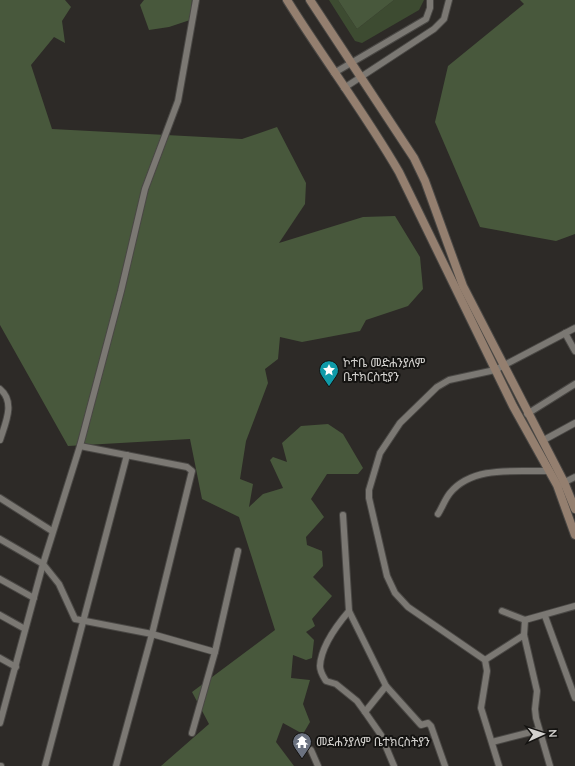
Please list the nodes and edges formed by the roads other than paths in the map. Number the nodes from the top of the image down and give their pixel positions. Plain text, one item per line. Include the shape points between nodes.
1 (196, 0) edge
2 (287, 0) edge
3 (310, 0) edge
4 (430, 0) edge
5 (449, 0) edge
6 (351, 63) junction
7 (334, 73) junction
8 (361, 77) junction
9 (344, 88) junction
10 (460, 288) junction
11 (575, 328) edge
12 (480, 330) junction
13 (565, 333) junction
14 (575, 352) edge
15 (503, 366) junction
16 (495, 370) junction
17 (575, 384) edge
18 (0, 389) edge
19 (527, 414) junction
20 (575, 423) edge
21 (0, 440) edge
22 (542, 441) junction
23 (80, 446) junction
24 (127, 455) junction
25 (549, 471) junction
26 (575, 477) edge
27 (561, 484) junction
28 (0, 498) edge
29 (575, 509) edge
30 (438, 514) dead end
31 (343, 515) dead end
32 (52, 531) junction
33 (575, 535) edge
34 (0, 540) edge
35 (238, 551) dead end
36 (42, 564) junction
37 (0, 579) edge
38 (34, 598) junction
39 (575, 606) edge
40 (349, 611) junction
41 (502, 611) dead end
42 (0, 615) edge
43 (545, 616) junction
44 (525, 620) junction
45 (84, 621) junction
46 (25, 629) junction
47 (152, 634) junction
48 (524, 635) junction
49 (215, 652) junction
50 (0, 658) edge
51 (485, 660) junction
52 (16, 667) junction
53 (386, 686) junction
54 (575, 698) edge
55 (2, 710) edge
56 (365, 712) junction
57 (0, 723) edge
58 (539, 730) junction
59 (192, 733) dead end
60 (492, 742) junction
61 (311, 750) dead end
62 (45, 766) edge
63 (116, 766) edge
64 (318, 766) edge
65 (394, 766) edge
66 (445, 766) edge
67 (499, 766) edge
68 (550, 766) edge

1 - 23 street via 178,101 145,189
2 - 7 main road
3 - 6 main road
4 - 6 street via 426,18
5 - 8 street via 444,19 434,29
6 - 7 street
6 - 8 main road
7 - 9 main road
8 - 9 street
8 - 10 main road via 414,158 425,181
9 - 10 main road via 385,148
10 - 12 main road
11 - 13 street
12 - 15 main road
12 - 16 main road
13 - 14 street
13 - 15 street
15 - 16 street
15 - 19 main road
16 - 25 main road
16 - 51 street via 449,380 420,402 400,423 380,453 369,490 385,569 396,593 408,607
17 - 19 street
18 - 21 street via 7,396 9,405 8,417
19 - 22 main road
20 - 22 street
22 - 27 main road
23 - 24 street
23 - 32 street
24 - 45 street
24 - 47 street via 187,467 192,471
25 - 27 main road
25 - 30 street via 481,474 460,484 450,493
26 - 27 street
27 - 29 main road
27 - 33 main road
28 - 32 street
31 - 40 street
32 - 36 street
34 - 36 street
35 - 49 street
36 - 38 street
36 - 45 street via 59,584 75,619
37 - 38 street
38 - 46 street
39 - 43 street
40 - 53 street
40 - 56 street via 324,650 320,666 326,681 336,684
41 - 44 street
42 - 46 street
43 - 44 street
43 - 54 street
44 - 48 street
45 - 47 street
45 - 62 street
46 - 52 street
47 - 49 street
47 - 63 street
48 - 51 street
48 - 58 street via 537,691 535,709
49 - 59 street
50 - 52 street
51 - 60 street via 487,671 480,708
52 - 55 street
53 - 56 street
53 - 66 street via 421,725 428,723 431,726
55 - 57 street
56 - 65 street via 381,735
58 - 60 street
58 - 68 street
60 - 67 street
61 - 64 street

